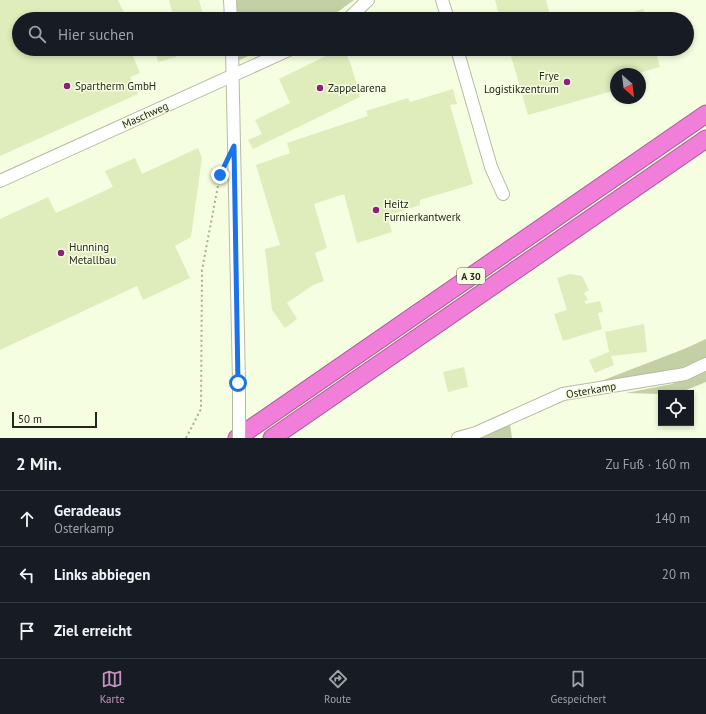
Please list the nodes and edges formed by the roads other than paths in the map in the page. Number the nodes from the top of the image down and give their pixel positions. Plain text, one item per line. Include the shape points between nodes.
1 (230, 0) edge
2 (368, 0) edge
3 (442, 0) edge
4 (231, 12) edge
5 (355, 12) edge
6 (446, 12) edge
7 (232, 56) edge
8 (276, 56) edge
9 (459, 56) edge
10 (232, 76) junction
11 (706, 114) edge
12 (706, 138) edge
13 (0, 181) edge
14 (503, 194) dead end
15 (706, 364) edge
16 (238, 438) edge
17 (272, 438) edge
18 (458, 438) edge

1 - 4 street
2 - 5 street
3 - 6 street
7 - 10 street
8 - 10 street, Maschweg
9 - 14 street via 491,167
10 - 13 street, Maschweg
10 - 16 street, bridge
11 - 16 highway, A 30
12 - 17 highway, A 30
15 - 18 street, Osterkamp via 685,374 563,394 476,433

